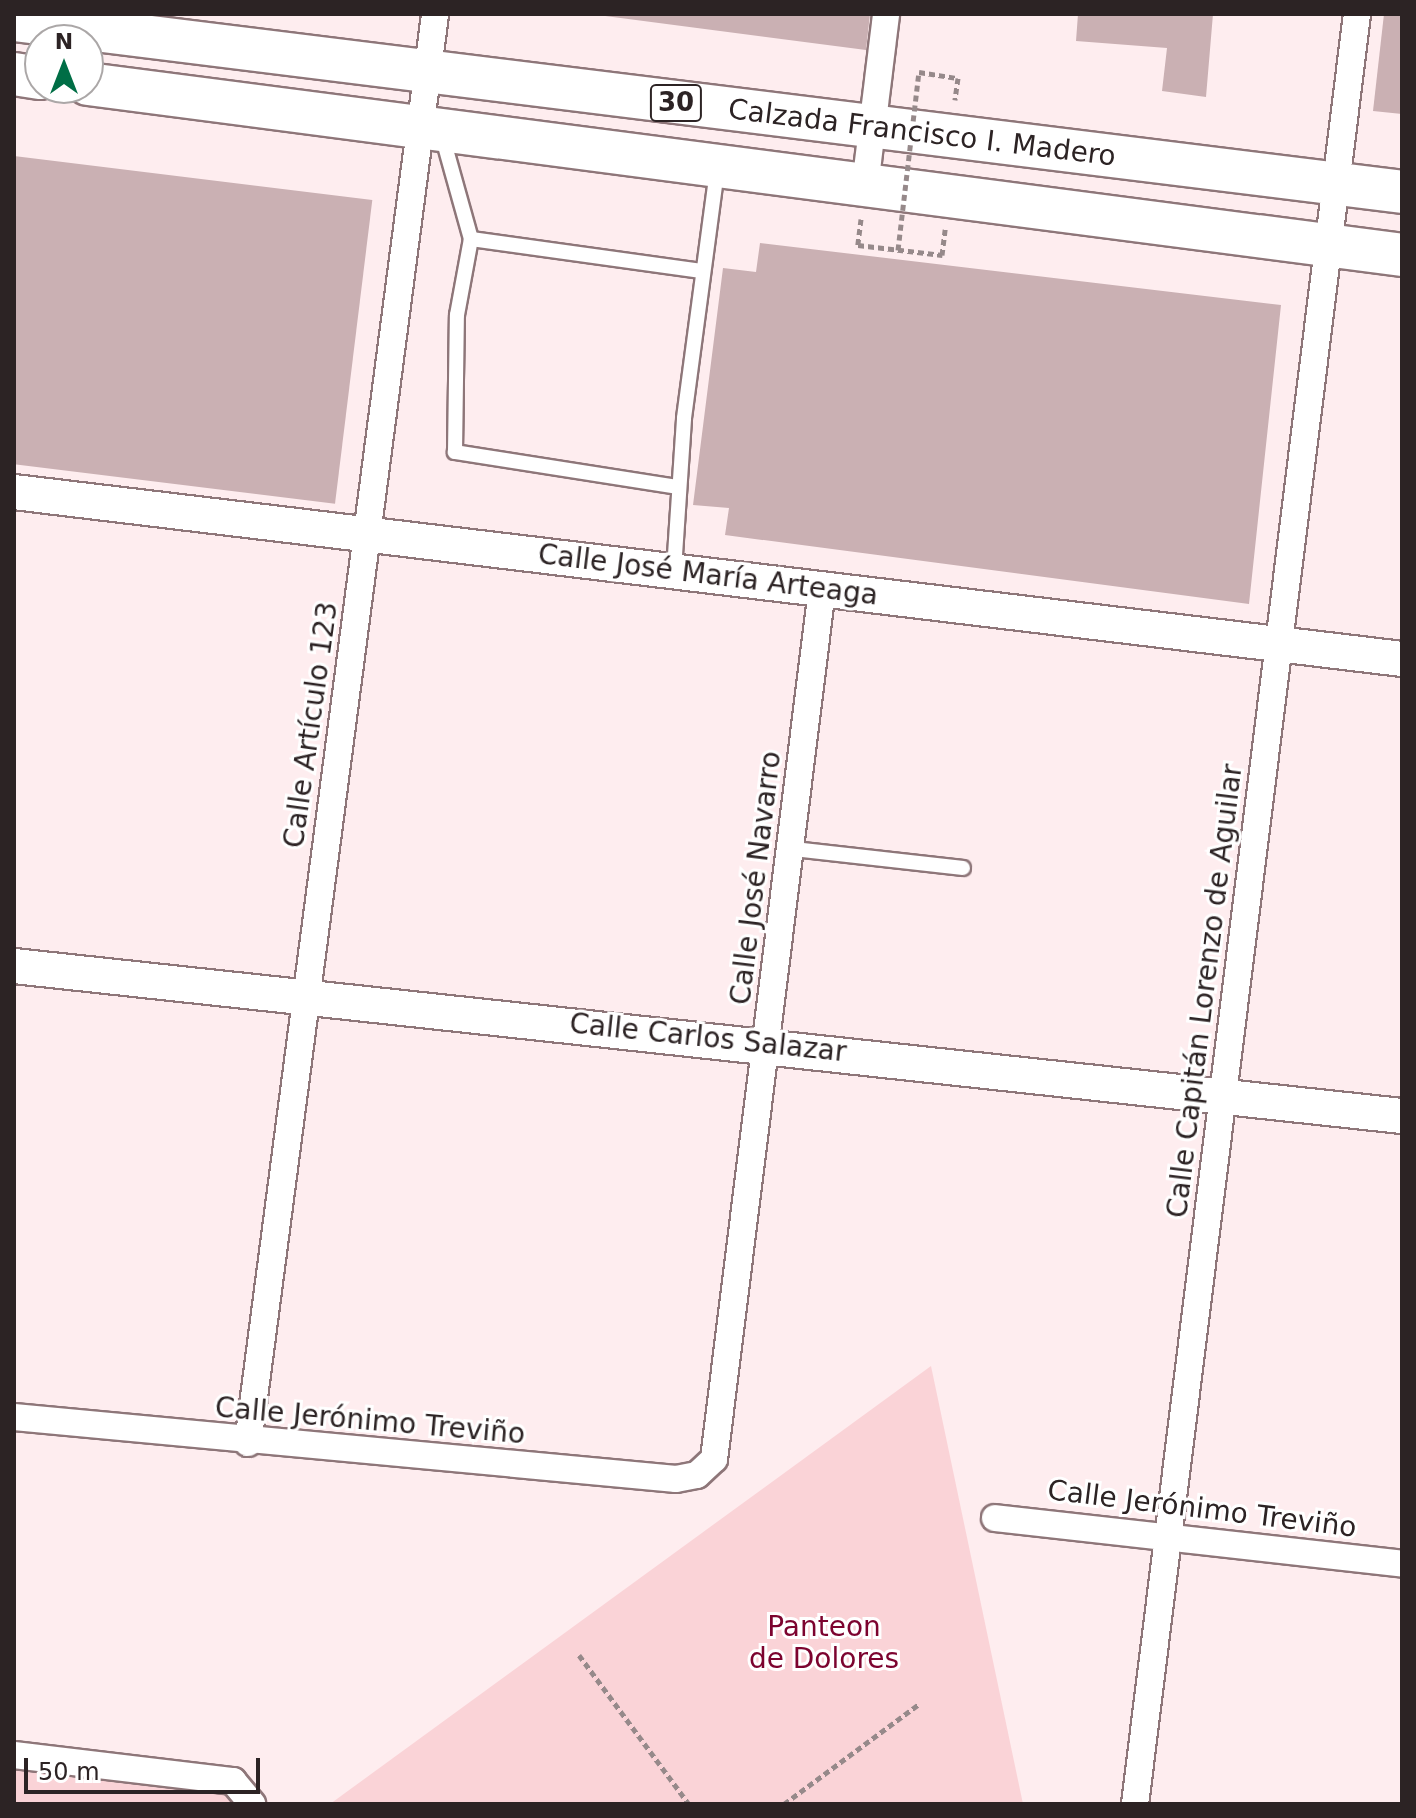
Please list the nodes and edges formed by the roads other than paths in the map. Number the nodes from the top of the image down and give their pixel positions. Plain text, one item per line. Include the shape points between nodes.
1 (435, 14) edge
2 (886, 14) edge
3 (1357, 14) edge
4 (14, 20) edge
5 (428, 73) junction
6 (104, 86) edge
7 (872, 127) junction
8 (432, 134) junction
9 (717, 168) junction
10 (1338, 185) junction
11 (865, 186) junction
12 (1402, 192) edge
13 (471, 239) junction
14 (1331, 246) junction
15 (1402, 255) edge
16 (702, 271) junction
17 (678, 487) junction
18 (14, 492) edge
19 (368, 534) junction
20 (674, 570) junction
21 (822, 590) junction
22 (1281, 645) junction
23 (1402, 659) edge
24 (794, 849) junction
25 (963, 868) dead end
26 (14, 966) edge
27 (307, 997) junction
28 (768, 1043) junction
29 (1224, 1096) junction
30 (1402, 1116) edge
31 (14, 1417) edge
32 (248, 1443) junction
33 (714, 1459) joint
34 (995, 1518) dead end
35 (1170, 1535) junction
36 (1402, 1564) edge
37 (14, 1755) edge
38 (252, 1804) edge
39 (1135, 1804) edge

1 - 5 street, Calle Artículo 123
2 - 7 street
3 - 10 street
4 - 5 main road, Calzada Francisco I. Madero / 30
5 - 7 main road, Calzada Francisco I. Madero / 30
5 - 8 street, Calle Artículo 123
6 - 8 main road, 30
7 - 10 main road, Calzada Francisco I. Madero / 30
7 - 11 street
8 - 9 main road, 30
8 - 13 lane
8 - 19 street, Calle Artículo 123
9 - 11 main road, 30
9 - 16 lane
10 - 12 main road, Calzada Francisco I. Madero / 30
10 - 14 street, Calle Capitán Lorenzo de Aguilar
11 - 14 main road, 30
13 - 16 lane
13 - 17 lane via 457,315 455,452
14 - 15 main road, 30
14 - 22 street, Calle Capitán Lorenzo de Aguilar
16 - 17 lane
17 - 20 lane
18 - 19 street, Calle José María Arteaga
19 - 20 street, Calle José María Arteaga
19 - 27 street, Calle Artículo 123
20 - 21 street, Calle José María Arteaga
21 - 22 street, Calle José María Arteaga
21 - 24 street, Calle José Navarro
22 - 23 street, Calle José María Arteaga
22 - 29 street, Calle Capitán Lorenzo de Aguilar
24 - 25 lane
24 - 28 street, Calle José Navarro
26 - 27 street, Calle Carlos Salazar
27 - 28 street, Calle Carlos Salazar
27 - 32 street, Calle Artículo 123
28 - 29 street, Calle Carlos Salazar
28 - 33 street, Calle José Navarro
29 - 30 street, Calle Carlos Salazar
29 - 35 street, Calle Capitán Lorenzo de Aguilar
31 - 32 street, Calle Jerónimo Treviño
32 - 33 street, Calle Jerónimo Treviño via 676,1479 697,1475
34 - 35 street, Calle Jerónimo Treviño
35 - 36 street, Calle Jerónimo Treviño
35 - 39 street, Calle Capitán Lorenzo de Aguilar
37 - 38 street via 233,1781

